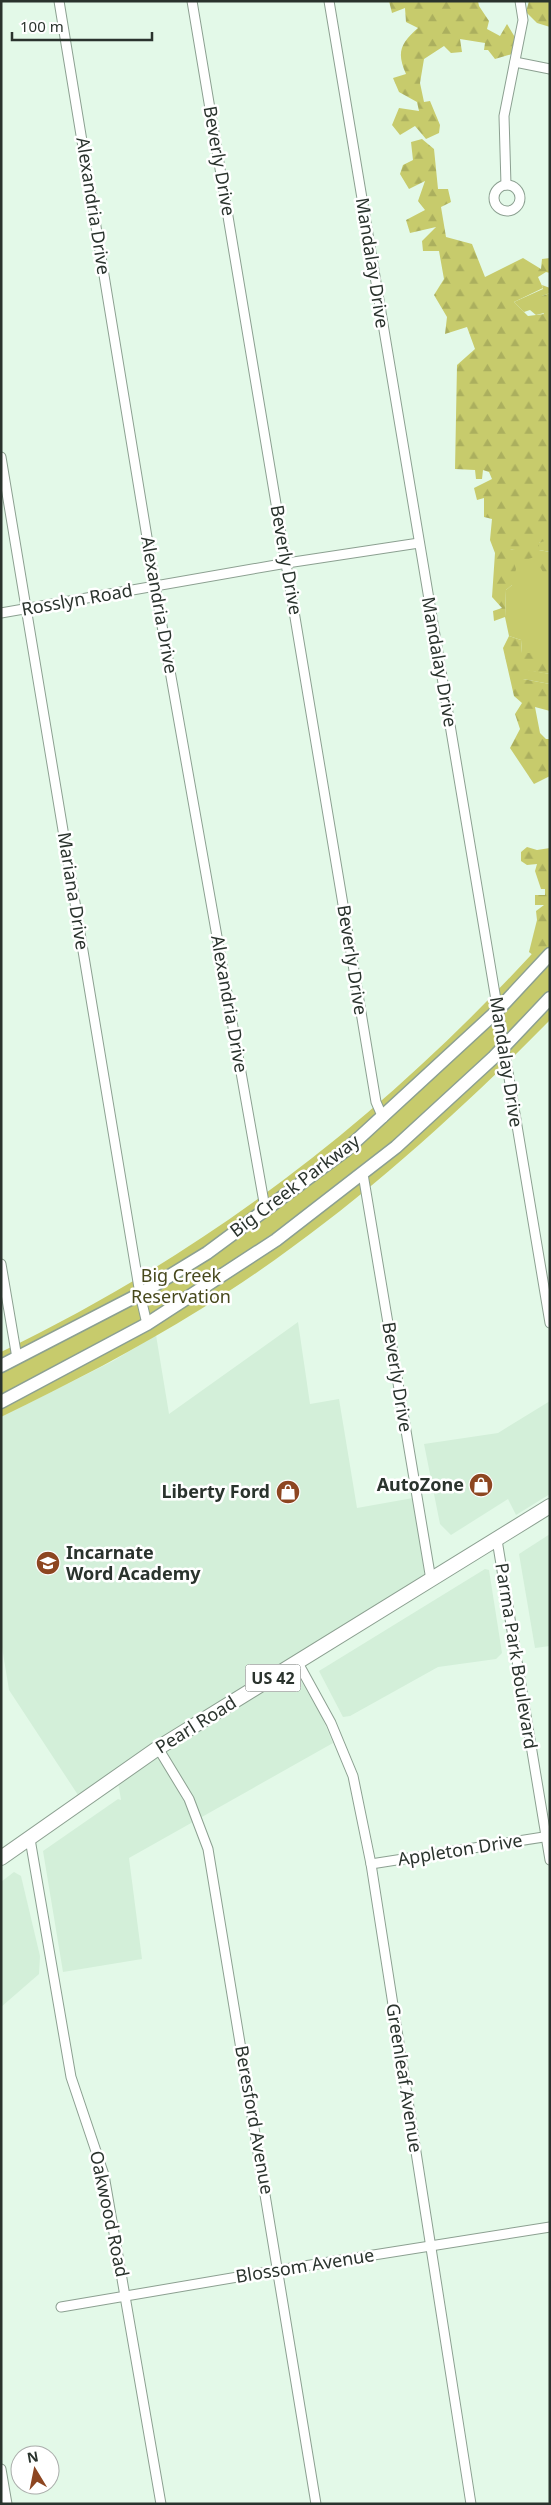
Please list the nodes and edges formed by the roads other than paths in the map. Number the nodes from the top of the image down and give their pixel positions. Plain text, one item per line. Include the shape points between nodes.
1 (59, 1) edge
2 (192, 1) edge
3 (329, 1) edge
4 (520, 1) edge
5 (515, 62) junction
6 (550, 69) edge
7 (506, 185) dead end
8 (1, 457) edge
9 (419, 543) junction
10 (287, 563) junction
11 (155, 586) junction
12 (27, 609) junction
13 (1, 613) edge
14 (550, 954) edge
15 (550, 998) edge
16 (497, 1010) junction
17 (503, 1046) junction
18 (383, 1118) junction
19 (363, 1174) junction
20 (265, 1208) junction
21 (1, 1264) edge
22 (140, 1294) junction
23 (550, 1323) edge
24 (147, 1324) junction
25 (17, 1358) junction
26 (1, 1366) edge
27 (1, 1402) edge
28 (550, 1506) edge
29 (497, 1540) junction
30 (431, 1580) junction
31 (298, 1663) junction
32 (158, 1748) junction
33 (548, 1836) edge
34 (30, 1839) junction
35 (1, 1858) edge
36 (550, 1860) edge
37 (371, 1864) junction
38 (550, 2227) edge
39 (429, 2246) junction
40 (279, 2270) junction
41 (126, 2296) junction
42 (62, 2307) dead end
43 (1, 2470) edge
44 (7, 2504) edge
45 (161, 2504) edge
46 (316, 2504) edge
47 (470, 2504) edge

1 - 11 street, Alexandria Drive
2 - 10 street, Beverly Drive
3 - 9 street, Mandalay Drive
4 - 5 street via 523,20
5 - 6 street
5 - 7 street via 504,116
8 - 12 street, Mariana Drive
9 - 10 street, Rosslyn Road
9 - 16 street, Mandalay Drive
10 - 11 street, Rosslyn Road
10 - 18 street, Beverly Drive via 376,1102
11 - 12 street, Rosslyn Road
11 - 20 street, Alexandria Drive
12 - 13 street, Rosslyn Road
12 - 22 street, Mariana Drive
14 - 16 street, Big Creek Parkway
15 - 17 street, Big Creek Parkway
16 - 17 street, Mandalay Drive
16 - 18 street, Big Creek Parkway
17 - 19 street, Big Creek Parkway via 396,1148
17 - 23 street, Mandalay Drive
18 - 20 street, Big Creek Parkway via 346,1150
19 - 24 street, Big Creek Parkway via 276,1240
19 - 30 street, Beverly Drive
20 - 22 street, Big Creek Parkway via 207,1253
21 - 25 street
22 - 24 street, Mariana Drive
22 - 25 street, Big Creek Parkway
24 - 27 street, Big Creek Parkway
25 - 26 street, Big Creek Parkway
28 - 29 main road, Pearl Road / US 42
29 - 30 main road, Pearl Road / US 42
29 - 33 street, Parma Park Boulevard
30 - 31 main road, Pearl Road / US 42
31 - 32 main road, Pearl Road / US 42
31 - 37 street, Greenleaf Avenue via 331,1723 353,1776
32 - 34 main road, Pearl Road / US 42
32 - 40 street, Beresford Avenue via 189,1799 208,1849
33 - 36 street, Parma Park Boulevard
33 - 37 street, Appleton Drive
34 - 35 main road, Pearl Road / US 42
34 - 41 street, Oakwood Road via 71,2077 104,2175
37 - 39 street, Greenleaf Avenue
38 - 39 street, Blossom Avenue
39 - 40 street, Blossom Avenue
39 - 47 street, Greenleaf Avenue
40 - 41 street, Blossom Avenue
40 - 46 street, Beresford Avenue
41 - 42 street, Blossom Avenue
41 - 45 street, Oakwood Road
43 - 44 street

